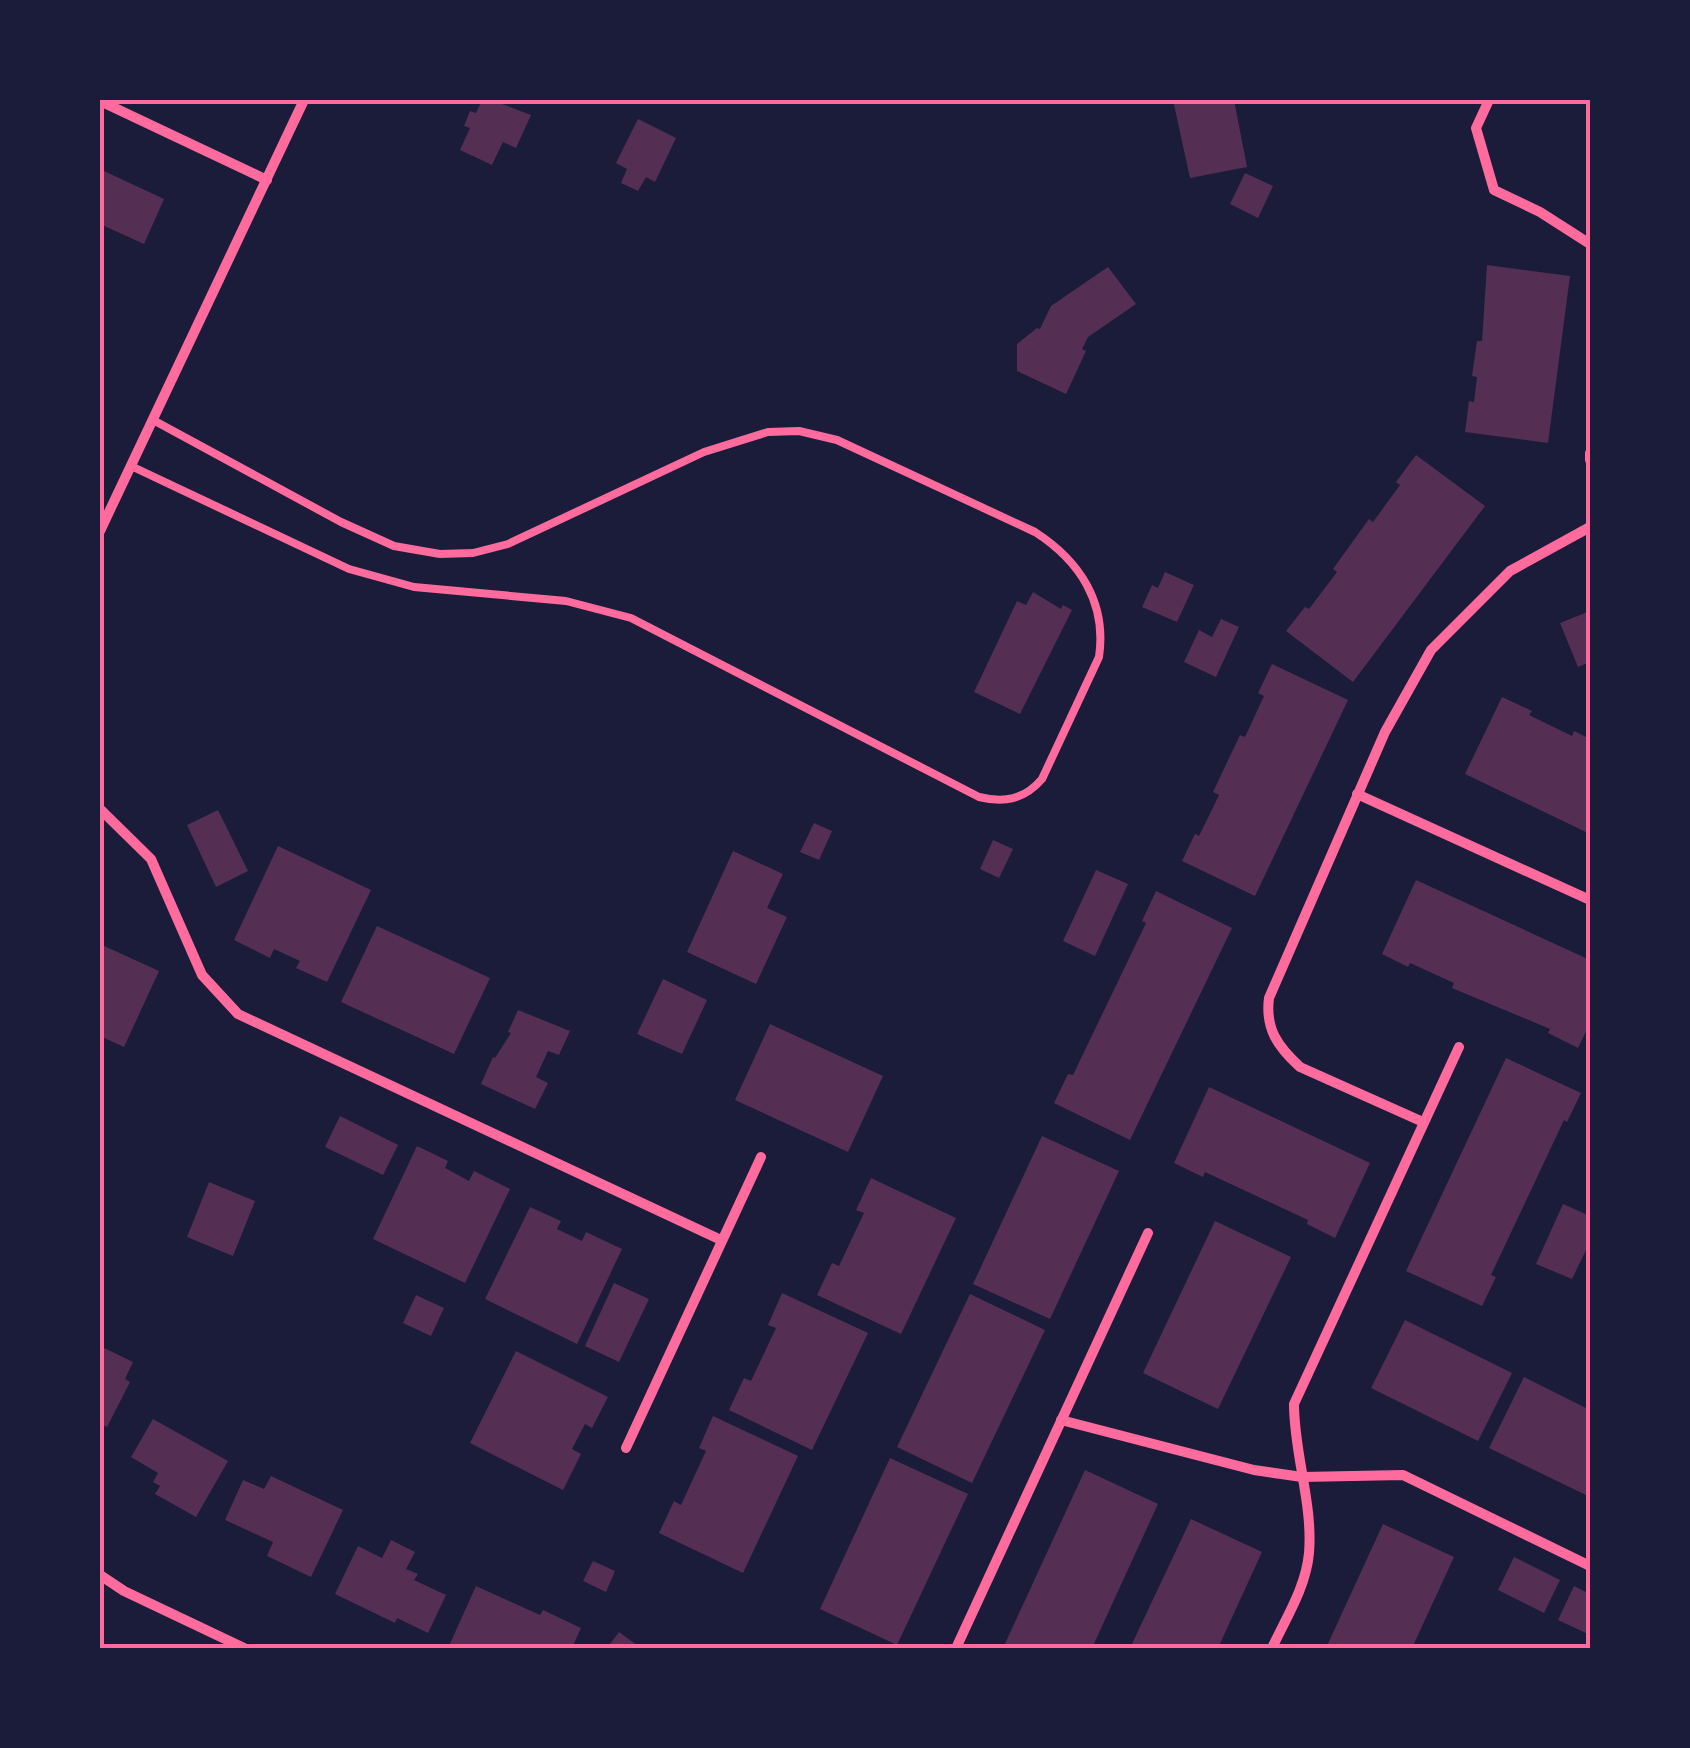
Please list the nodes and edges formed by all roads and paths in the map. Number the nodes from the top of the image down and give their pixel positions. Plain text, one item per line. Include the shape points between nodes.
1 (304, 100) edge
2 (1489, 100) edge
3 (100, 102) edge
4 (267, 180) junction
5 (1590, 244) edge
6 (153, 420) junction
7 (131, 466) junction
8 (1590, 527) edge
9 (100, 531) edge
10 (1358, 794) junction
11 (100, 810) edge
12 (1590, 900) edge
13 (1459, 1047) dead end
14 (1423, 1122) junction
15 (761, 1157) dead end
16 (1148, 1233) dead end
17 (721, 1240) junction
18 (1061, 1420) junction
19 (626, 1448) dead end
20 (1302, 1477) junction
21 (1590, 1566) edge
22 (100, 1575) edge
23 (957, 1646) edge
24 (244, 1648) edge
25 (1272, 1648) edge

1 - 4 street
2 - 5 street via 1476,128 1494,190
3 - 4 street
4 - 6 street
6 - 7 street
6 - 7 lane via 341,522 394,546 440,554 508,544 704,452 768,432 822,434 1055,544 1096,597 1099,658 1042,779 1018,798 998,802 630,618 566,601 380,580
7 - 9 street
8 - 10 street via 1510,571 1431,650
10 - 12 street
10 - 14 street via 1267,1014 1271,1032 1300,1067
11 - 17 street via 150,858 202,974 238,1014
13 - 14 street
14 - 20 street via 1294,1404
15 - 17 street
16 - 18 street
17 - 19 street
18 - 20 street
18 - 23 street
20 - 21 street via 1402,1475
20 - 25 street via 1309,1553
22 - 24 street

